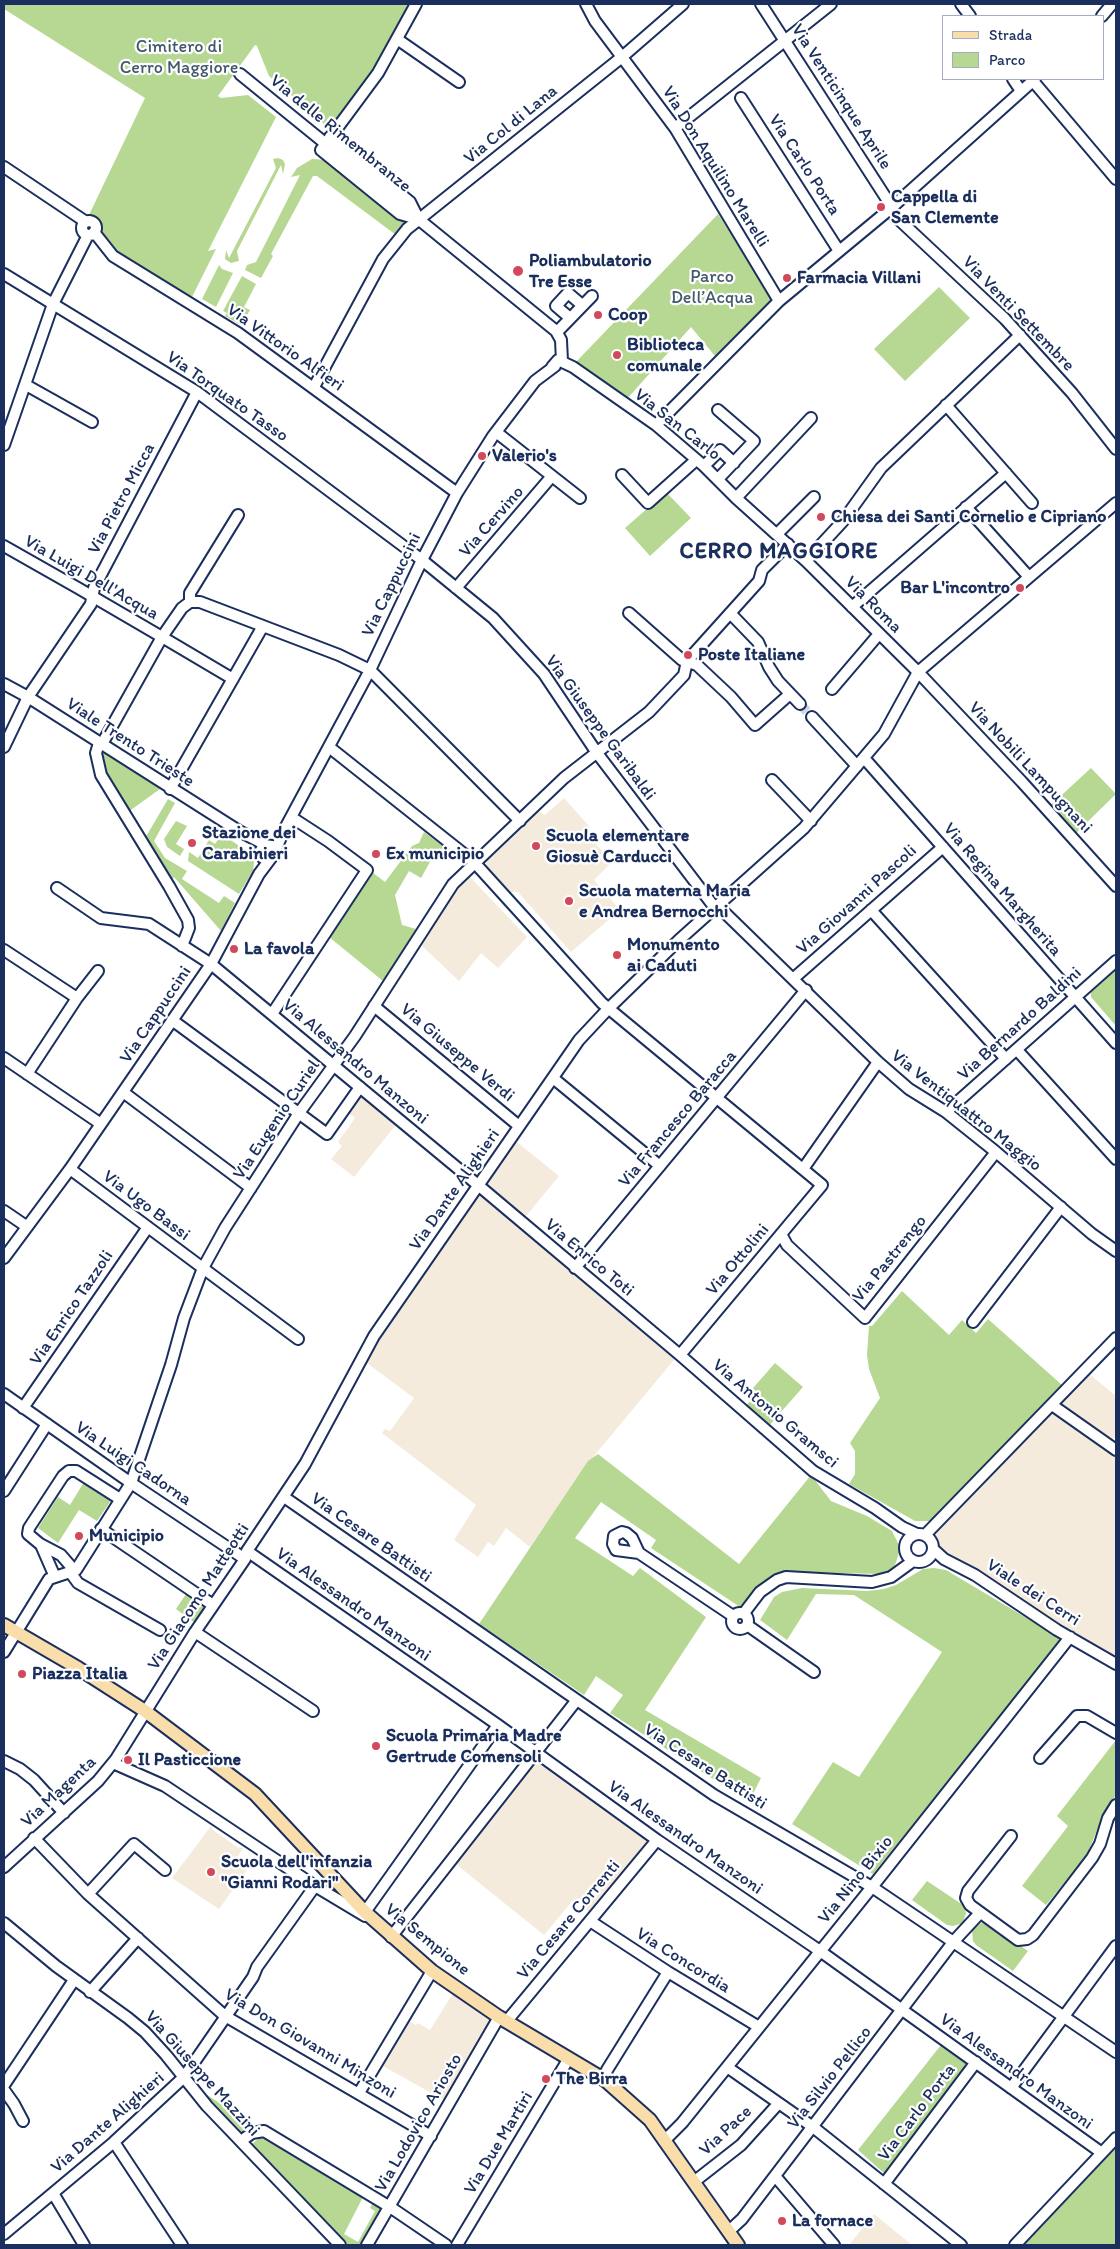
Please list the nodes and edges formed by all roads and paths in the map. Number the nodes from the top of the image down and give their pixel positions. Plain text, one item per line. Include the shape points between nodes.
1 (416, 4) edge
2 (586, 4) edge
3 (683, 4) edge
4 (761, 4) edge
5 (831, 4) edge
6 (961, 4) edge
7 (1112, 4) edge
8 (1116, 8) edge
9 (969, 15) edge
10 (1104, 15) edge
11 (1105, 15) edge
12 (397, 39) junction
13 (786, 40) junction
14 (622, 56) junction
15 (240, 74) dead end
16 (1014, 80) edge
17 (1034, 80) edge
18 (459, 82) dead end
19 (1021, 91) junction
20 (741, 98) dead end
21 (675, 128) junction
22 (326, 143) junction
23 (4, 167) edge
24 (1116, 179) edge
25 (890, 209) junction
26 (419, 220) junction
27 (91, 234) junction
28 (840, 251) junction
29 (4, 274) edge
30 (592, 296) dead end
31 (779, 302) junction
32 (53, 304) junction
33 (582, 306) junction
34 (570, 318) junction
35 (557, 332) junction
36 (1020, 335) junction
37 (559, 363) junction
38 (26, 385) junction
39 (314, 387) junction
40 (197, 392) junction
41 (946, 405) junction
42 (718, 410) dead end
43 (811, 418) dead end
44 (92, 422) dead end
45 (8, 424) edge
46 (656, 426) junction
47 (496, 432) junction
48 (4, 445) edge
49 (1116, 449) edge
50 (700, 463) junction
51 (734, 463) junction
52 (1006, 473) junction
53 (552, 476) junction
54 (622, 476) dead end
55 (718, 479) junction
56 (458, 493) junction
57 (814, 497) dead end
58 (580, 498) dead end
59 (736, 498) junction
60 (1032, 503) dead end
61 (1116, 503) edge
62 (966, 507) junction
63 (238, 515) dead end
64 (777, 534) junction
65 (788, 544) junction
66 (4, 546) edge
67 (422, 560) junction
68 (806, 561) junction
69 (1029, 577) junction
70 (456, 588) junction
71 (92, 596) junction
72 (190, 602) junction
73 (852, 607) junction
74 (630, 612) dead end
75 (730, 613) junction
76 (264, 626) junction
77 (879, 634) junction
78 (162, 637) junction
79 (687, 661) junction
80 (370, 670) junction
81 (918, 672) junction
82 (234, 679) junction
83 (4, 684) edge
84 (832, 689) dead end
85 (790, 694) junction
86 (28, 697) junction
87 (800, 704) tunnel mouth
88 (812, 717) tunnel mouth
89 (100, 743) junction
90 (4, 747) edge
91 (329, 747) junction
92 (597, 753) junction
93 (861, 762) junction
94 (772, 780) dead end
95 (170, 789) junction
96 (291, 817) junction
97 (810, 820) junction
98 (520, 821) junction
99 (943, 847) junction
100 (266, 851) junction
101 (474, 862) junction
102 (1116, 886) edge
103 (57, 888) dead end
104 (715, 908) junction
105 (871, 910) junction
106 (182, 946) junction
107 (4, 950) edge
108 (1116, 961) edge
109 (211, 964) junction
110 (98, 971) dead end
111 (794, 978) junction
112 (806, 990) junction
113 (1076, 997) junction
114 (78, 998) junction
115 (374, 1006) junction
116 (608, 1009) junction
117 (272, 1014) junction
118 (172, 1020) junction
119 (1116, 1043) edge
120 (1017, 1050) junction
121 (4, 1058) edge
122 (1006, 1059) junction
123 (878, 1062) junction
124 (334, 1066) junction
125 (27, 1074) junction
126 (553, 1078) junction
127 (360, 1088) junction
128 (123, 1092) junction
129 (717, 1098) junction
130 (946, 1112) junction
131 (299, 1113) junction
132 (101, 1124) junction
133 (519, 1126) junction
134 (996, 1152) junction
135 (1116, 1159) edge
136 (660, 1166) junction
137 (70, 1169) junction
138 (803, 1170) junction
139 (478, 1185) junction
140 (251, 1188) junction
141 (1061, 1207) junction
142 (4, 1211) edge
143 (26, 1226) junction
144 (148, 1227) junction
145 (781, 1234) junction
146 (1116, 1251) edge
147 (4, 1258) edge
148 (203, 1268) junction
149 (576, 1268) junction
150 (972, 1322) dead end
151 (1116, 1338) edge
152 (298, 1339) dead end
153 (680, 1355) junction
154 (4, 1394) edge
155 (1052, 1405) junction
156 (24, 1408) junction
157 (47, 1424) junction
158 (1116, 1450) edge
159 (131, 1484) junction
160 (4, 1491) edge
161 (120, 1499) junction
162 (282, 1499) junction
163 (902, 1527) junction
164 (101, 1529) junction
165 (927, 1539) junction
166 (906, 1542) junction
167 (40, 1544) junction
168 (638, 1552) dead end
169 (246, 1555) junction
170 (910, 1559) junction
171 (944, 1559) junction
172 (927, 1560) junction
173 (72, 1571) junction
174 (55, 1577) junction
175 (212, 1605) junction
176 (739, 1615) junction
177 (4, 1625) edge
178 (160, 1630) dead end
179 (16, 1632) junction
180 (195, 1632) junction
181 (1070, 1637) junction
182 (4, 1652) edge
183 (1116, 1664) edge
184 (814, 1672) dead end
185 (576, 1701) junction
186 (145, 1710) junction
187 (313, 1711) dead end
188 (498, 1725) junction
189 (1116, 1733) edge
190 (536, 1752) junction
191 (1040, 1758) dead end
192 (4, 1761) edge
193 (113, 1763) junction
194 (1116, 1806) edge
195 (64, 1812) junction
196 (1011, 1836) dead end
197 (34, 1838) junction
198 (657, 1840) junction
199 (4, 1867) edge
200 (166, 1870) dead end
201 (315, 1886) junction
202 (872, 1887) junction
203 (88, 1894) junction
204 (365, 1912) junction
205 (980, 1912) junction
206 (590, 1921) junction
207 (375, 1922) junction
208 (4, 1923) edge
209 (390, 1937) junction
210 (138, 1938) junction
211 (954, 1941) junction
212 (1116, 1946) edge
213 (820, 1951) junction
214 (432, 1971) junction
215 (668, 1972) junction
216 (74, 1980) junction
217 (90, 1992) junction
218 (903, 2011) junction
219 (225, 2016) junction
220 (1064, 2016) junction
221 (503, 2020) junction
222 (759, 2027) junction
223 (1116, 2051) edge
224 (569, 2058) junction
225 (976, 2062) junction
226 (727, 2066) junction
227 (184, 2077) junction
228 (605, 2080) junction
229 (4, 2085) edge
230 (1011, 2088) junction
231 (4, 2090) edge
232 (359, 2093) junction
233 (778, 2104) junction
234 (23, 2121) dead end
235 (813, 2127) junction
236 (431, 2136) junction
237 (1116, 2138) edge
238 (241, 2141) junction
239 (664, 2141) junction
240 (114, 2142) junction
241 (1102, 2153) junction
242 (776, 2176) junction
243 (695, 2181) junction
244 (884, 2184) junction
245 (53, 2193) junction
246 (390, 2207) junction
247 (729, 2231) junction
248 (4, 2234) edge
249 (84, 2245) edge
250 (182, 2245) edge
251 (340, 2245) edge
252 (367, 2245) edge
253 (446, 2245) edge
254 (457, 2245) edge
255 (738, 2245) edge
256 (834, 2245) edge
257 (961, 2245) edge
258 (1015, 2245) edge

1 - 12 street
2 - 14 street, Via Don Aquilino Marelli
3 - 14 street, Via Col di Lana
4 - 13 street, Via Venticinque Aprile
5 - 13 street
6 - 9 street
7 - 10 street
8 - 11 street
12 - 18 street
12 - 22 street via 378,73
13 - 21 street
13 - 25 street, Via Venticinque Aprile
14 - 21 street, Via Don Aquilino Marelli
14 - 26 street, Via Col di Lana
15 - 22 street, Via delle Rimembranze
16 - 19 street
17 - 19 street
17 - 24 street
19 - 25 street
20 - 28 street, Via Carlo Porta
21 - 31 street, Via Don Aquilino Marelli
22 - 26 street, Via delle Rimembranze
23 - 27 street, Via Vittorio Alfieri via 86,222 94,224
25 - 28 street
25 - 36 street, Via Venti Settembre
26 - 35 street, Via delle Rimembranze
26 - 39 street, Via Col di Lana via 383,259
27 - 32 street
27 - 39 street, Via Vittorio Alfieri via 113,256 238,333
28 - 31 street
29 - 32 street, Via Torquato Tasso
30 - 33 street
31 - 46 street
32 - 38 street
32 - 40 street, Via Torquato Tasso
33 - 34 street
33 - 34 street via 568,293 556,306
34 - 35 street
35 - 37 street via 561,340
36 - 41 street
36 - 49 street, Via Venti Settembre via 1072,392
37 - 46 street, Via San Carlo
37 - 47 street, Via Cappuccini via 535,381
38 - 44 street
38 - 45 street
39 - 56 street, Via Vittorio Alfieri
40 - 67 street, Via Torquato Tasso
40 - 71 street, Via Pietro Micca
41 - 52 street
41 - 68 street via 881,468 843,521
42 - 51 street via 754,441
43 - 59 street
45 - 48 street
46 - 50 street, Via San Carlo
47 - 53 street
47 - 56 street, Via Cappuccini
50 - 51 street via 720,450
50 - 54 street via 648,503
50 - 55 street, Via San Carlo
51 - 55 street
52 - 60 street
52 - 62 street
53 - 58 street
53 - 70 street, Via Cervino
55 - 59 street, Via San Carlo
56 - 67 street, Via Cappuccini
57 - 64 street
59 - 64 street, Via San Carlo
61 - 69 street
62 - 69 street
62 - 73 street
63 - 72 street via 190,593
64 - 65 street, Via San Carlo
65 - 68 street, Via San Carlo
65 - 75 street, Via Eugenio Curiel via 762,570 759,581
66 - 71 street, Via Luigi Dell'Acqua
67 - 70 street, Via Giuseppe Garibaldi
67 - 80 street, Via Cappuccini
68 - 73 street, Via Roma
69 - 81 street
70 - 92 street, Via Giuseppe Garibaldi via 493,618 544,674
71 - 78 street, Via Luigi Dell'Acqua
71 - 86 street, Via Pietro Micca via 91,604
72 - 76 street via 200,602
72 - 78 street, Via Luigi Dell'Acqua
73 - 77 street, Via Roma
74 - 79 street via 682,660
75 - 79 street, Via Eugenio Curiel
75 - 85 street via 758,642 769,667
76 - 80 street
76 - 82 street
77 - 81 street, Via Roma
77 - 84 street
78 - 82 street
78 - 89 street
79 - 85 street via 697,665 730,696 755,725
79 - 92 street, Via Eugenio Curiel via 684,675 649,712
80 - 91 street, Via Cappuccini
80 - 98 street
81 - 93 street, Via Dante Alighieri via 884,734
81 - 102 street, Via Nobili Lampugnani
82 - 95 street
83 - 86 street, Viale Trento Trieste
85 - 87 street
86 - 89 street, Viale Trento Trieste
86 - 90 street, Via Pietro Micca
88 - 93 street, Via Regina Margherita
89 - 95 street, Viale Trento Trieste
89 - 106 street via 96,753 101,774 188,920
91 - 96 street, Via Cappuccini
91 - 101 street
92 - 98 street, Via Eugenio Curiel via 564,778
92 - 104 street, Via Giuseppe Garibaldi
93 - 97 street, Via Dante Alighieri
93 - 99 street, Via Regina Margherita
94 - 97 street
95 - 100 street, Viale Trento Trieste
96 - 100 street, Via Cappuccini
96 - 117 street via 367,870
97 - 104 street, Via Dante Alighieri
98 - 101 street, Via Eugenio Curiel
99 - 105 street, Via Giovanni Pascoli
99 - 113 street, Via Regina Margherita
100 - 109 street, Via Cappuccini via 259,874
101 - 115 street, Via Eugenio Curiel via 453,884
101 - 116 street
103 - 106 street, Via Alessandro Manzoni via 100,918 149,924
104 - 111 street, Via Ventiquattro Maggio via 724,911
104 - 116 street, Via Dante Alighieri
105 - 111 street, Via Giovanni Pascoli
105 - 122 street
106 - 109 street, Via Alessandro Manzoni
107 - 114 street
108 - 113 street, Via Bernardo Baldini
109 - 117 street, Via Alessandro Manzoni
109 - 118 street, Via Cappuccini
110 - 114 street
111 - 112 street, Via Ventiquattro Maggio
112 - 123 street, Via Ventiquattro Maggio
112 - 129 street, Via Francesco Baracca
113 - 119 street, Via Regina Margherita
113 - 120 street, Via Bernardo Baldini
114 - 125 street
115 - 124 street, Via Eugenio Curiel
115 - 133 street, Via Giuseppe Verdi
116 - 126 street, Via Dante Alighieri via 579,1040
116 - 129 street
117 - 124 street, Via Alessandro Manzoni
118 - 128 street, Via Cappuccini
118 - 131 street
120 - 122 street, Via Bernardo Baldini
120 - 135 street
121 - 125 street
122 - 130 street, Via Bernardo Baldini
123 - 130 street, Via Ventiquattro Maggio via 909,1089
123 - 138 street
124 - 127 street, Via Alessandro Manzoni
124 - 131 street, Via Eugenio Curiel
125 - 132 street
126 - 133 street, Via Dante Alighieri
126 - 136 street
127 - 131 street via 328,1134
127 - 139 street, Via Alessandro Manzoni
128 - 132 street, Via Cappuccini
128 - 140 street
129 - 136 street, Via Francesco Baracca
129 - 138 street
130 - 134 street, Via Ventiquattro Maggio
131 - 140 street, Via Eugenio Curiel
132 - 137 street, Via Cappuccini
133 - 139 street, Via Dante Alighieri
134 - 141 street, Via Ventiquattro Maggio
134 - 145 street, Via Pastrengo via 865,1318 787,1245
136 - 149 street, Via Francesco Baracca
137 - 143 street, Via Cappuccini
137 - 144 street, Via Ugo Bassi
138 - 145 street, Via Ottolini via 822,1185
139 - 149 street, Via Enrico Toti
139 - 162 street, Via Dante Alighieri via 374,1336 305,1464
140 - 148 street, Via Eugenio Curiel
141 - 146 street, Via Ventiquattro Maggio
141 - 150 street
142 - 143 street
143 - 147 street, Via Cappuccini
144 - 148 street, Via Ugo Bassi
144 - 156 street, Via Enrico Tazzoli
145 - 153 street, Via Ottolini
148 - 152 street, Via Ugo Bassi
148 - 159 street, Via Eugenio Curiel
149 - 153 street, Via Enrico Toti
151 - 155 street
153 - 163 street, Via Antonio Gramsci via 813,1472
154 - 156 street, Via Luigi Cadorna
155 - 158 street
155 - 165 street via 935,1526
156 - 157 street, Via Luigi Cadorna
157 - 159 street, Via Luigi Cadorna
157 - 160 street
159 - 161 street, Via Eugenio Curiel
159 - 169 street, Via Luigi Cadorna
161 - 164 street, Via Eugenio Curiel
161 - 167 street via 76,1471 66,1473 28,1531 30,1537
162 - 169 street, Via Giacomo Matteotti
162 - 185 street, Via Cesare Battisti
163 - 165 street, Via Antonio Gramsci
163 - 166 street
164 - 173 street, Via Eugenio Curiel
164 - 175 street
165 - 166 street via 910,1536
165 - 171 street, Viale dei Cerri
165 - 172 street via 932,1554
166 - 170 street via 904,1549
167 - 173 street via 62,1555
167 - 174 street
168 - 176 street
169 - 175 street, Via Giacomo Matteotti
169 - 188 street, Via Alessandro Manzoni
170 - 172 street
170 - 176 street via 891,1577 872,1582 786,1577 760,1592
171 - 172 street
171 - 181 street, Viale dei Cerri
173 - 174 street
173 - 178 street via 78,1583
174 - 179 street via 49,1579
175 - 180 street, Via Giacomo Matteotti
176 - 184 street via 732,1623 735,1627 746,1626
177 - 179 main road, Via Sempione
179 - 182 street
179 - 186 main road, Via Sempione
180 - 186 street, Via Giacomo Matteotti
180 - 187 street
181 - 183 street, Viale dei Cerri
181 - 202 street, Via Nino Bixio
185 - 190 street
185 - 202 street, Via Cesare Battisti via 714,1795
186 - 193 street, Via Magenta
186 - 204 main road, Via Sempione via 261,1798
188 - 190 street, Via Alessandro Manzoni
188 - 204 street
189 - 191 street via 1088,1716 1077,1716
190 - 198 street, Via Alessandro Manzoni
190 - 209 street
192 - 195 street via 34,1780
193 - 195 street, Via Magenta
193 - 201 street via 165,1786
194 - 205 street via 1092,1858 1033,1935 1018,1940
195 - 197 street, Via Magenta
196 - 205 street via 968,1891 966,1898 970,1905
197 - 199 street, Via Magenta
197 - 203 street, Via Don Giovanni Minzoni
198 - 206 street, Via Cesare Correnti
198 - 213 street, Via Alessandro Manzoni
200 - 203 street via 134,1844
201 - 207 street
201 - 219 street, Via Dante Alighieri
202 - 211 street, Via Cesare Battisti
202 - 213 street, Via Nino Bixio
203 - 210 street, Via Don Giovanni Minzoni
204 - 207 main road, Via Sempione
205 - 211 street, Via Silvio Pellico
206 - 215 street, Via Concordia
206 - 221 street, Via Cesare Correnti
207 - 209 main road, Via Sempione
208 - 216 street, Via Giuseppe Mazzini
209 - 214 main road, Via Sempione
210 - 217 street
210 - 219 street, Via Don Giovanni Minzoni
211 - 218 street, Via Silvio Pellico
211 - 220 street, Via Cesare Battisti
212 - 220 street
213 - 218 street, Via Alessandro Manzoni
213 - 222 street, Via Nino Bixio
214 - 221 main road, Via Sempione
214 - 232 street
215 - 222 street, Via Concordia
215 - 228 street via 607,2070
216 - 217 street, Via Giuseppe Mazzini
216 - 229 street
217 - 227 street, Via Giuseppe Mazzini via 145,2032
218 - 225 street, Via Alessandro Manzoni
218 - 235 street, Via Silvio Pellico
219 - 227 street, Via Dante Alighieri
219 - 232 street, Via Don Giovanni Minzoni
220 - 223 street, Via Cesare Battisti
220 - 230 street
221 - 224 main road, Via Sempione
221 - 236 street, Via Lodovico Ariosto
222 - 226 street, Via Nino Bixio
224 - 228 main road, Via Sempione
224 - 254 street, Via Due Martiri
225 - 230 street, Via Alessandro Manzoni
225 - 244 street, Via Carlo Porta
226 - 233 street
226 - 239 street, Via Nino Bixio
227 - 238 street, Via Giuseppe Mazzini
227 - 240 street, Via Dante Alighieri
228 - 239 main road, Via Sempione via 650,2120
230 - 241 street, Via Alessandro Manzoni
231 - 234 street
232 - 236 street, Via Don Giovanni Minzoni
233 - 235 street
233 - 243 street, Via Pace via 741,2145
235 - 242 street, Via Silvio Pellico
235 - 244 street
236 - 246 street, Via Lodovico Ariosto
237 - 241 street
238 - 246 street via 252,2132 264,2131
238 - 251 street, Via Giuseppe Mazzini
239 - 243 main road, Via Sempione
240 - 245 street, Via Dante Alighieri
240 - 250 street
241 - 258 street
242 - 247 street, Via Silvio Pellico
242 - 256 street
243 - 247 main road, Via Sempione
244 - 257 street
245 - 248 street, Via Dante Alighieri
245 - 249 street, Via Dante Alighieri
246 - 252 street, Via Lodovico Ariosto
246 - 253 street
247 - 255 main road, Via Sempione

